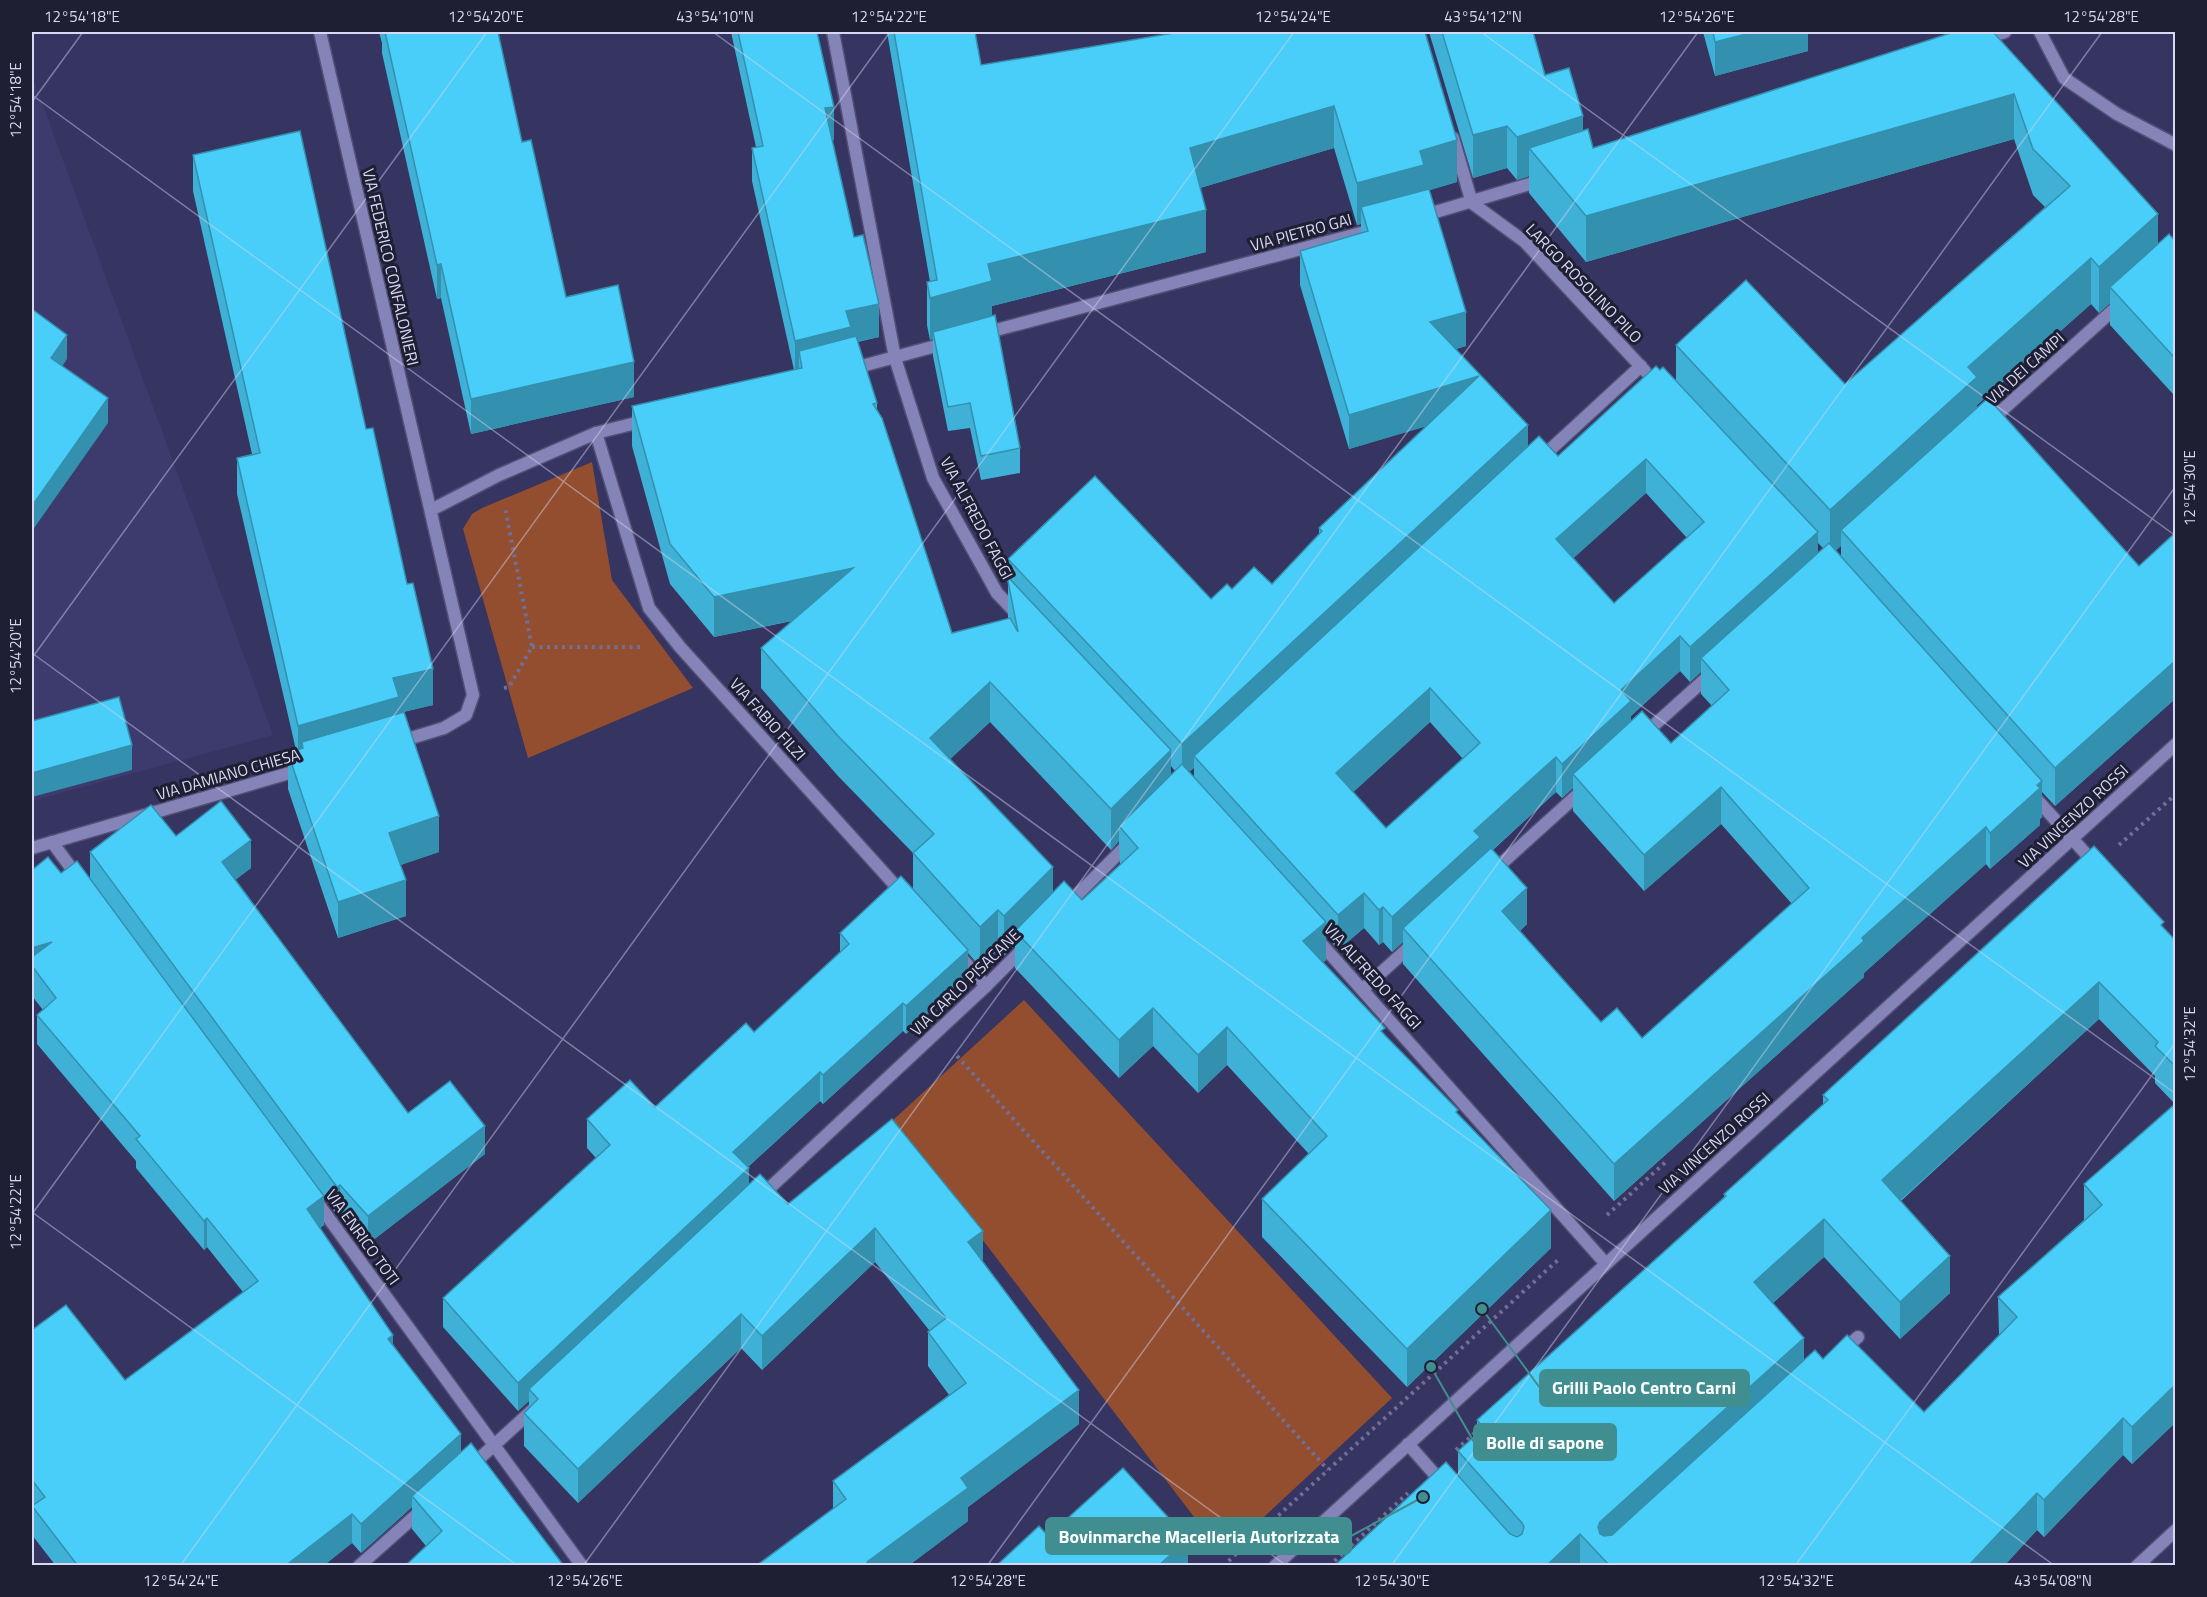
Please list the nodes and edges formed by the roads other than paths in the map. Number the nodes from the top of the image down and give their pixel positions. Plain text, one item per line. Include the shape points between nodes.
1 (320, 32) edge
2 (833, 32) edge
3 (2005, 32) edge
4 (2040, 32) edge
5 (1971, 42) edge
6 (1448, 123) edge
7 (2175, 145) edge
8 (1551, 177) edge
9 (1472, 203) junction
10 (1414, 219) edge
11 (1391, 225) edge
12 (2131, 294) edge
13 (895, 358) junction
14 (1641, 366) junction
15 (837, 372) edge
16 (1657, 383) edge
17 (665, 416) edge
18 (1980, 430) edge
19 (596, 433) junction
20 (1528, 470) edge
21 (431, 510) junction
22 (1029, 627) edge
23 (1724, 663) edge
24 (1635, 742) edge
25 (2175, 744) edge
26 (386, 745) edge
27 (317, 765) edge
28 (1592, 782) edge
29 (2023, 784) edge
30 (1141, 831) edge
31 (2073, 839) junction
32 (52, 842) junction
33 (32, 848) edge
34 (2101, 869) edge
35 (1486, 878) edge
36 (87, 890) edge
37 (908, 899) edge
38 (1060, 913) edge
39 (1308, 928) edge
40 (1424, 933) edge
41 (1035, 937) edge
42 (947, 942) edge
43 (986, 986) junction
44 (1363, 989) junction
45 (305, 1186) edge
46 (755, 1202) edge
47 (1606, 1264) junction
48 (1858, 1337) dead end
49 (1832, 1361) edge
50 (547, 1396) edge
51 (495, 1444) junction
52 (1408, 1444) junction
53 (461, 1475) edge
54 (436, 1497) edge
55 (1455, 1497) edge
56 (2175, 1530) edge
57 (359, 1566) edge
58 (582, 1566) edge
59 (1275, 1566) edge
60 (2137, 1566) edge

1 - 21 street, VIA FEDERICO CONFALONIERI
2 - 13 street, VIA ALFREDO FAGGI
3 - 5 street
4 - 7 street via 2064,78 2117,114
6 - 9 street
8 - 9 street
9 - 10 street
9 - 14 street, LARGO ROSOLINO PILO via 1526,242
11 - 13 street, VIA PIETRO GAI
12 - 18 street, VIA DEI CAMPI
13 - 15 street, VIA PIETRO GAI
13 - 22 street, VIA ALFREDO FAGGI via 933,478 997,593
14 - 16 street, LARGO ROSOLINO PILO
14 - 20 street
17 - 19 street
19 - 21 street via 498,475
19 - 37 street, VIA FABIO FILZI via 649,608
21 - 26 street, VIA FEDERICO CONFALONIERI via 473,695 466,715 444,728
23 - 24 street
25 - 31 street, VIA VINCENZO ROSSI
27 - 32 street, VIA DAMIANO CHIESA
28 - 35 street
29 - 31 street
30 - 38 street
31 - 34 street
31 - 47 street, VIA VINCENZO ROSSI
32 - 33 street, VIA DAMIANO CHIESA
32 - 36 street
39 - 44 street, VIA ALFREDO FAGGI
40 - 44 street
41 - 43 street, VIA CARLO PISACANE
42 - 43 street
43 - 46 street, VIA CARLO PISACANE
44 - 47 street, VIA ALFREDO FAGGI
45 - 51 street, VIA ENRICO TOTI
47 - 52 street, VIA VINCENZO ROSSI
48 - 49 street
50 - 51 street
51 - 53 street
51 - 58 street, VIA ENRICO TOTI
52 - 55 street
52 - 59 street, VIA VINCENZO ROSSI
54 - 57 street
56 - 60 street

